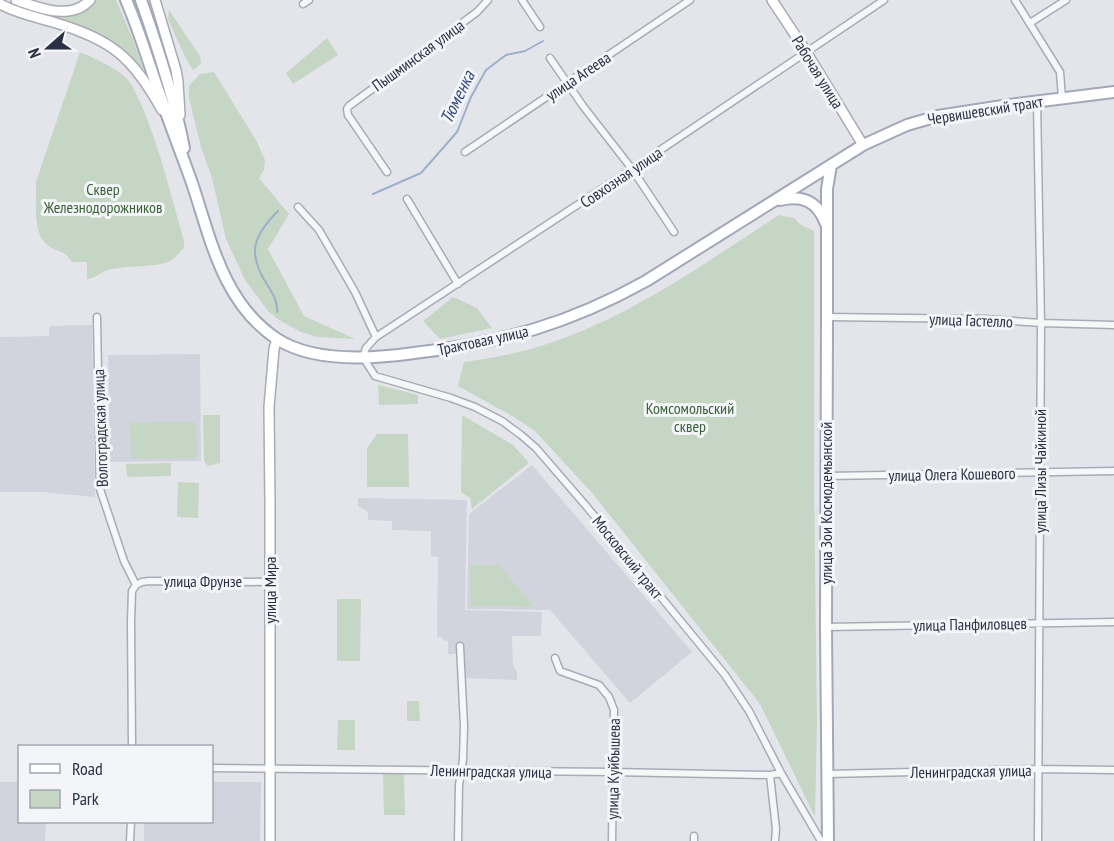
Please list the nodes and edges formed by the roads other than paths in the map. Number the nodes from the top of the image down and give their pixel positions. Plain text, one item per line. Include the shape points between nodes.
1 (16, 0) edge
2 (90, 0) edge
3 (126, 0) edge
4 (141, 0) edge
5 (155, 0) edge
6 (488, 0) edge
7 (522, 0) edge
8 (690, 0) edge
9 (772, 0) edge
10 (884, 0) edge
11 (1015, 0) edge
12 (1066, 0) edge
13 (0, 4) edge
14 (1030, 23) junction
15 (540, 27) dead end
16 (807, 53) junction
17 (550, 58) dead end
18 (567, 83) junction
19 (1114, 93) edge
20 (1062, 99) junction
21 (1037, 101) junction
22 (175, 126) junction
23 (863, 145) junction
24 (465, 152) dead end
25 (831, 165) junction
26 (632, 170) junction
27 (387, 172) dead end
28 (407, 199) dead end
29 (768, 205) junction
30 (298, 207) dead end
31 (827, 228) junction
32 (674, 232) dead end
33 (458, 284) junction
34 (97, 317) dead end
35 (827, 317) junction
36 (1041, 323) junction
37 (1114, 325) edge
38 (376, 337) junction
39 (277, 339) junction
40 (363, 357) junction
41 (1114, 471) edge
42 (1039, 472) junction
43 (827, 476) junction
44 (270, 582) junction
45 (136, 585) junction
46 (1039, 622) junction
47 (1114, 622) edge
48 (826, 627) junction
49 (460, 646) dead end
50 (555, 658) dead end
51 (132, 745) edge
52 (213, 768) edge
53 (270, 768) junction
54 (1038, 770) junction
55 (1114, 770) edge
56 (462, 771) junction
57 (613, 772) junction
58 (781, 772) junction
59 (828, 774) junction
60 (770, 775) junction
61 (131, 823) edge
62 (130, 841) edge
63 (270, 841) edge
64 (458, 841) edge
65 (612, 841) edge
66 (776, 841) edge
67 (820, 841) edge
68 (828, 841) edge
69 (1038, 841) edge

1 - 2 street via 68,11
3 - 22 main road, Трактовая улица
4 - 22 main road, Трактовая улица via 162,62
5 - 22 street via 178,82
6 - 27 street, Пышминская улица via 347,109
7 - 15 street
8 - 18 street, улица Агеева
9 - 16 street, Рабочая улица
10 - 16 street, Совхозная улица
11 - 14 street
12 - 14 street
13 - 22 street via 103,41 138,71
14 - 20 street via 1060,72
16 - 23 street, Рабочая улица
16 - 26 street, Совхозная улица
17 - 18 street
18 - 24 street, улица Агеева
18 - 26 street
19 - 20 main road, Червишевский тракт
20 - 21 main road, Червишевский тракт
21 - 23 main road, Червишевский тракт via 938,116
21 - 36 street, улица Лизы Чайкиной
22 - 39 main road, Трактовая улица via 215,257 228,285 251,316
23 - 25 main road, Червишевский тракт
25 - 29 main road, Трактовая улица
25 - 31 main road, улица Зои Космодемьянской
26 - 32 street
26 - 33 street, Совхозная улица
28 - 33 street
29 - 31 main road via 788,198 807,201 821,212
29 - 40 main road, Трактовая улица via 646,281 572,317 474,345
30 - 38 street via 319,230
31 - 35 main road, улица Зои Космодемьянской
33 - 38 street, Совхозная улица
34 - 45 street, Волгоградская улица via 100,489 123,561
35 - 36 street, улица Гастелло
35 - 43 main road, улица Зои Космодемьянской
36 - 37 street, улица Гастелло
36 - 42 street, улица Лизы Чайкиной
38 - 40 street, Совхозная улица
39 - 40 main road, Трактовая улица via 317,354
39 - 44 street, улица Мира via 269,407
40 - 58 street, Московский тракт via 375,376 475,407 536,448 725,675
41 - 42 street, улица Олега Кошевого
42 - 43 street, улица Олега Кошевого
42 - 46 street, улица Лизы Чайкиной
43 - 48 main road, улица Зои Космодемьянской
44 - 45 street, улица Фрунзе via 149,581
44 - 53 street, улица Мира
45 - 51 street via 132,591 131,622
46 - 47 street, улица Панфиловцев
46 - 48 street, улица Панфиловцев
46 - 54 street, улица Лизы Чайкиной
48 - 59 main road, улица Зои Космодемьянской
49 - 56 street
50 - 57 street, улица Куйбышева via 560,671 599,685 609,697 614,710
52 - 53 street, Ленинградская улица
53 - 56 street, Ленинградская улица
53 - 63 street, улица Мира
54 - 55 street, Ленинградская улица
54 - 59 street, Ленинградская улица
54 - 69 street, улица Лизы Чайкиной
56 - 57 street, Ленинградская улица
56 - 64 street
57 - 60 street, Ленинградская улица
57 - 65 street, улица Куйбышева
58 - 60 street, Ленинградская улица
58 - 67 street, Московский тракт
59 - 68 main road, улица Зои Космодемьянской
60 - 66 street
61 - 62 street

